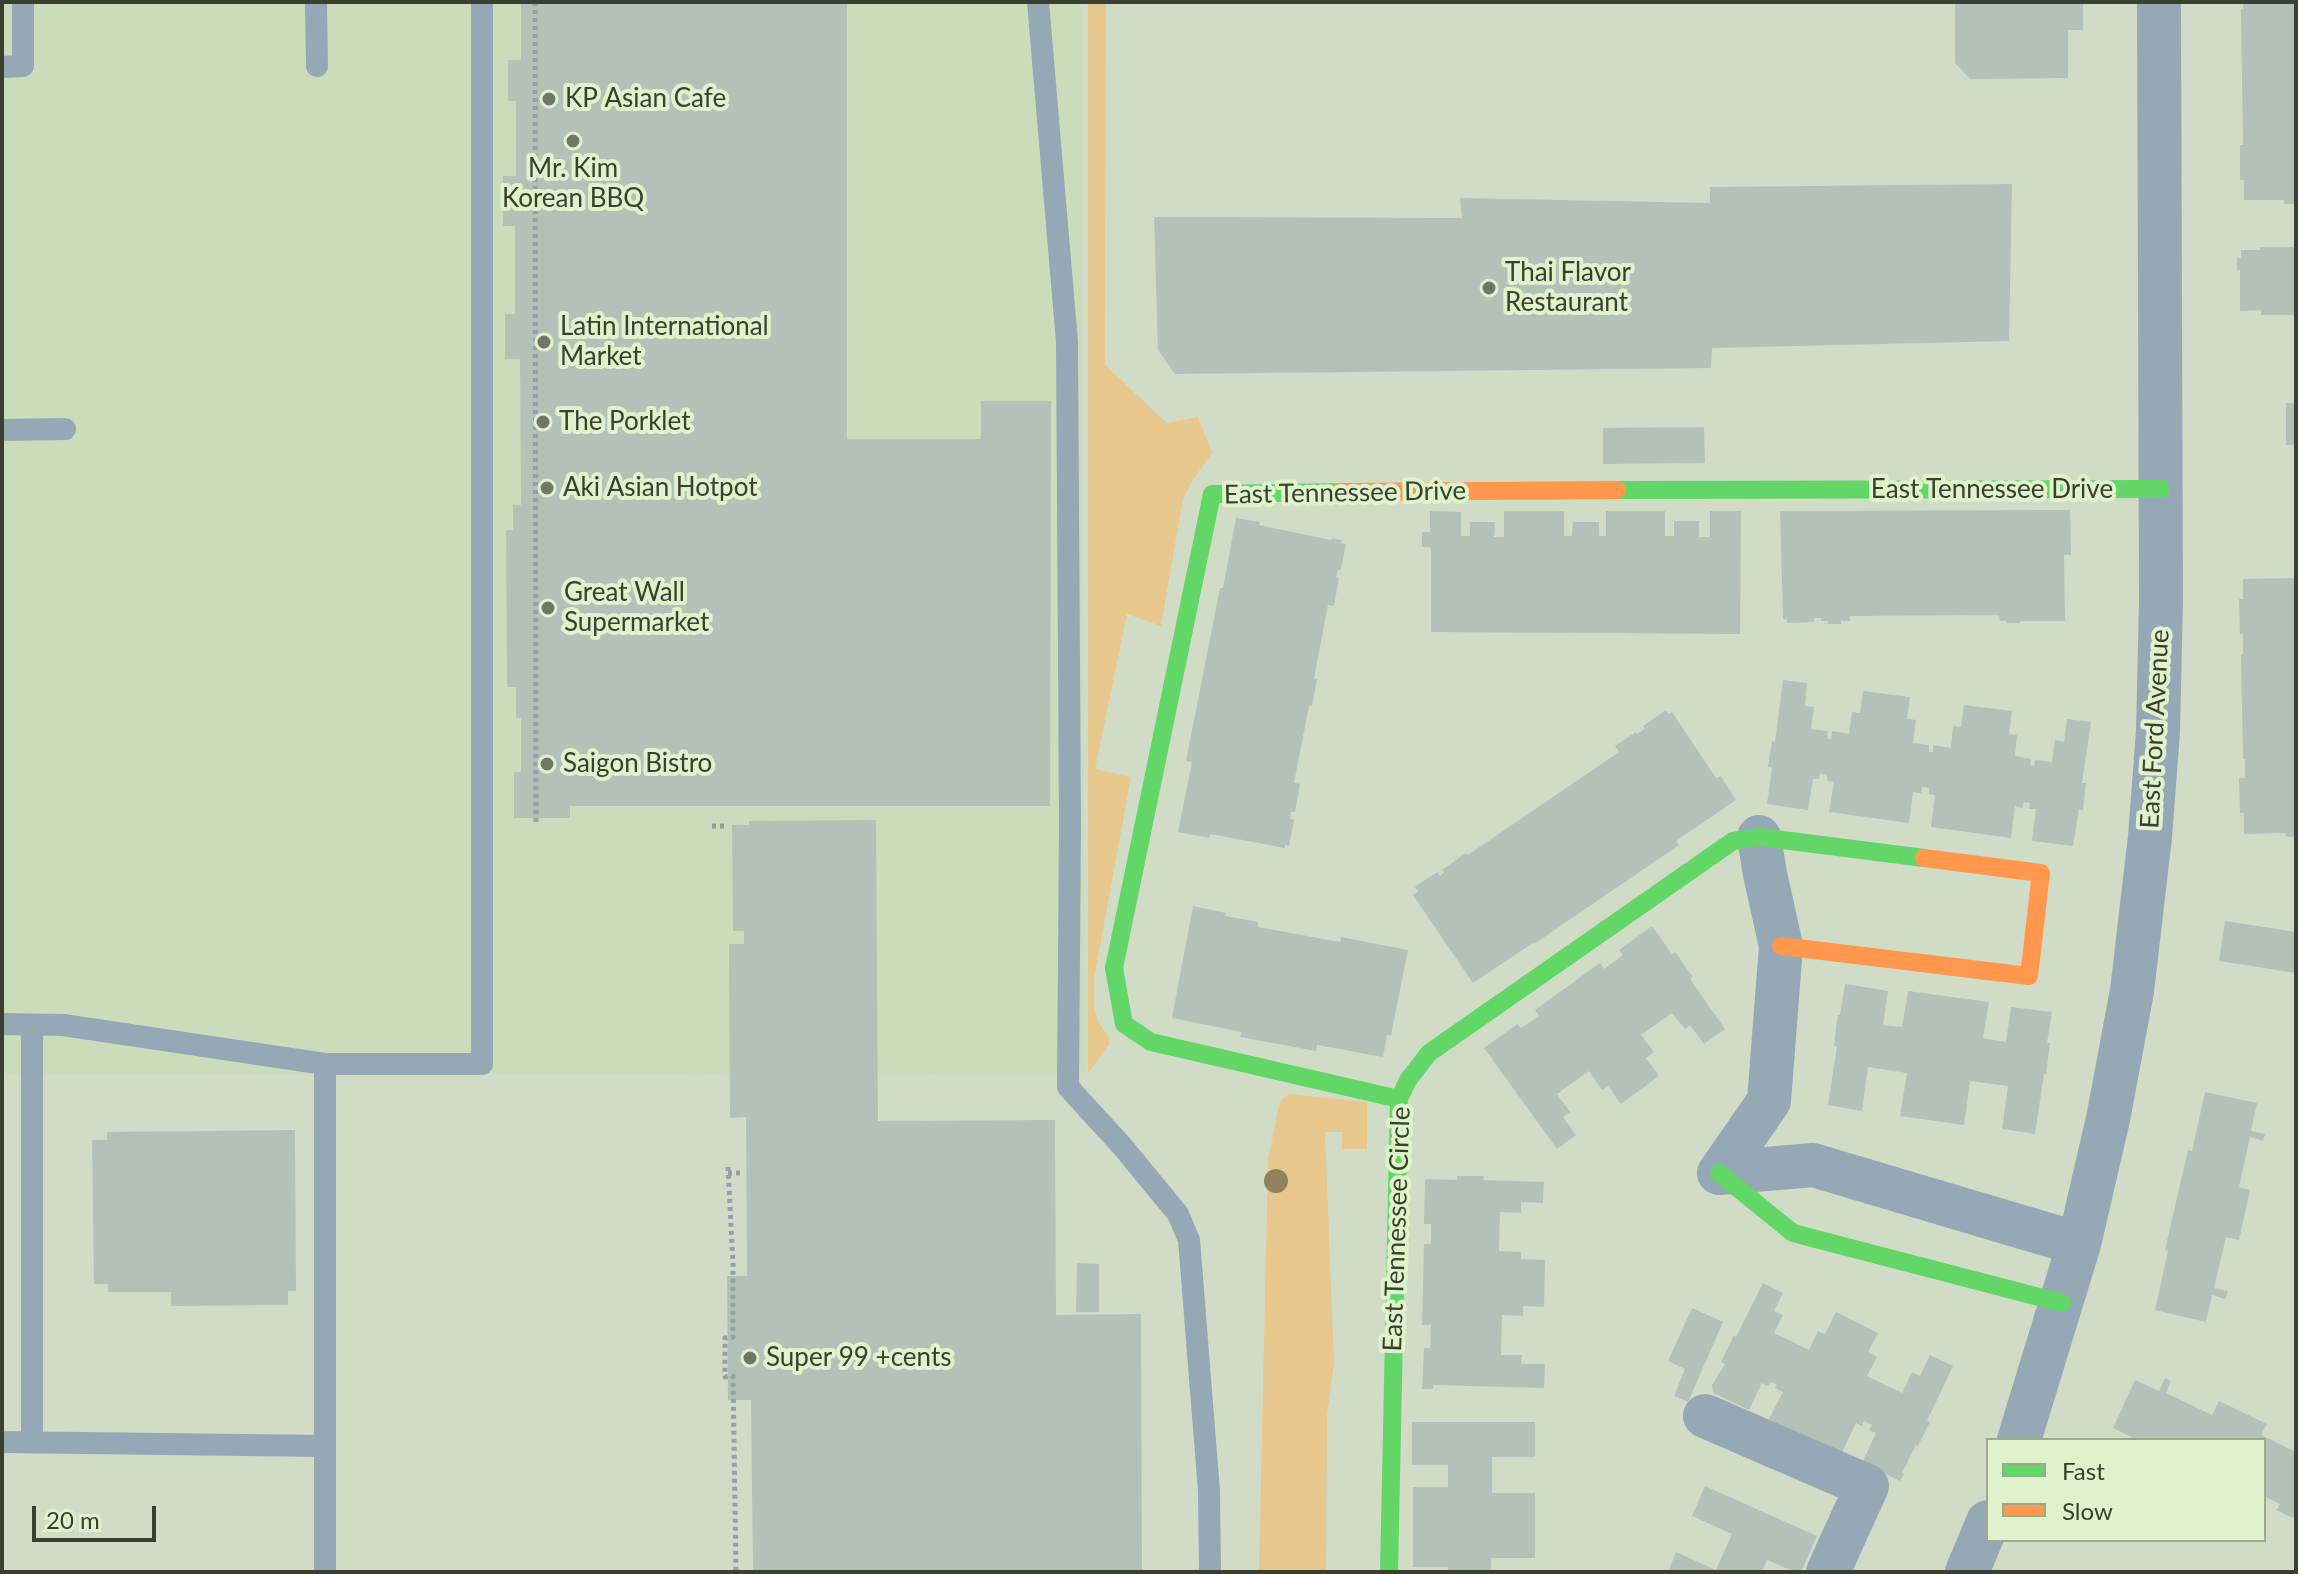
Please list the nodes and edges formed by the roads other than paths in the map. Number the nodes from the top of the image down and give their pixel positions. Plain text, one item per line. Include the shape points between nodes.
1 (23, 2) edge
2 (316, 2) edge
3 (482, 2) edge
4 (1038, 2) edge
5 (2159, 2) edge
6 (13, 66) edge
7 (317, 66) dead end
8 (65, 429) dead end
9 (2, 430) edge
10 (2161, 489) junction
11 (1759, 837) junction
12 (1781, 946) junction
13 (2, 1024) edge
14 (32, 1025) junction
15 (325, 1064) junction
16 (1399, 1099) junction
17 (1719, 1173) junction
18 (2079, 1244) junction
19 (2062, 1303) junction
20 (1705, 1416) dead end
21 (2020, 1438) edge
22 (2, 1442) edge
23 (32, 1442) junction
24 (325, 1446) junction
25 (1986, 1527) edge
26 (325, 1572) edge
27 (1210, 1572) edge
28 (1389, 1572) edge
29 (1828, 1572) edge
30 (1967, 1572) edge

1 - 6 lane
2 - 7 lane
3 - 15 lane via 482,1064
4 - 27 lane via 1067,342 1068,1087 1178,1214 1189,1240 1209,1491
5 - 10 street, East Ford Avenue
8 - 9 lane
10 - 16 street, East Tennessee Drive via 1212,494 1114,968 1124,1024 1151,1042
10 - 18 street, East Ford Avenue via 2158,731 2150,837 2132,991
11 - 12 street
11 - 12 street, East Tennessee Circle via 2041,873 2029,976
11 - 16 street, East Tennessee Circle via 1733,841 1429,1053
12 - 17 street via 1769,1101
13 - 14 lane
14 - 15 lane via 63,1025
14 - 23 lane
15 - 24 lane
16 - 28 street, East Tennessee Circle
17 - 18 street via 1813,1165
17 - 19 street via 1793,1233
18 - 19 street, East Ford Avenue
19 - 21 street, East Ford Avenue
20 - 29 street via 1867,1486
22 - 23 lane
23 - 24 lane
24 - 26 lane
25 - 30 street

